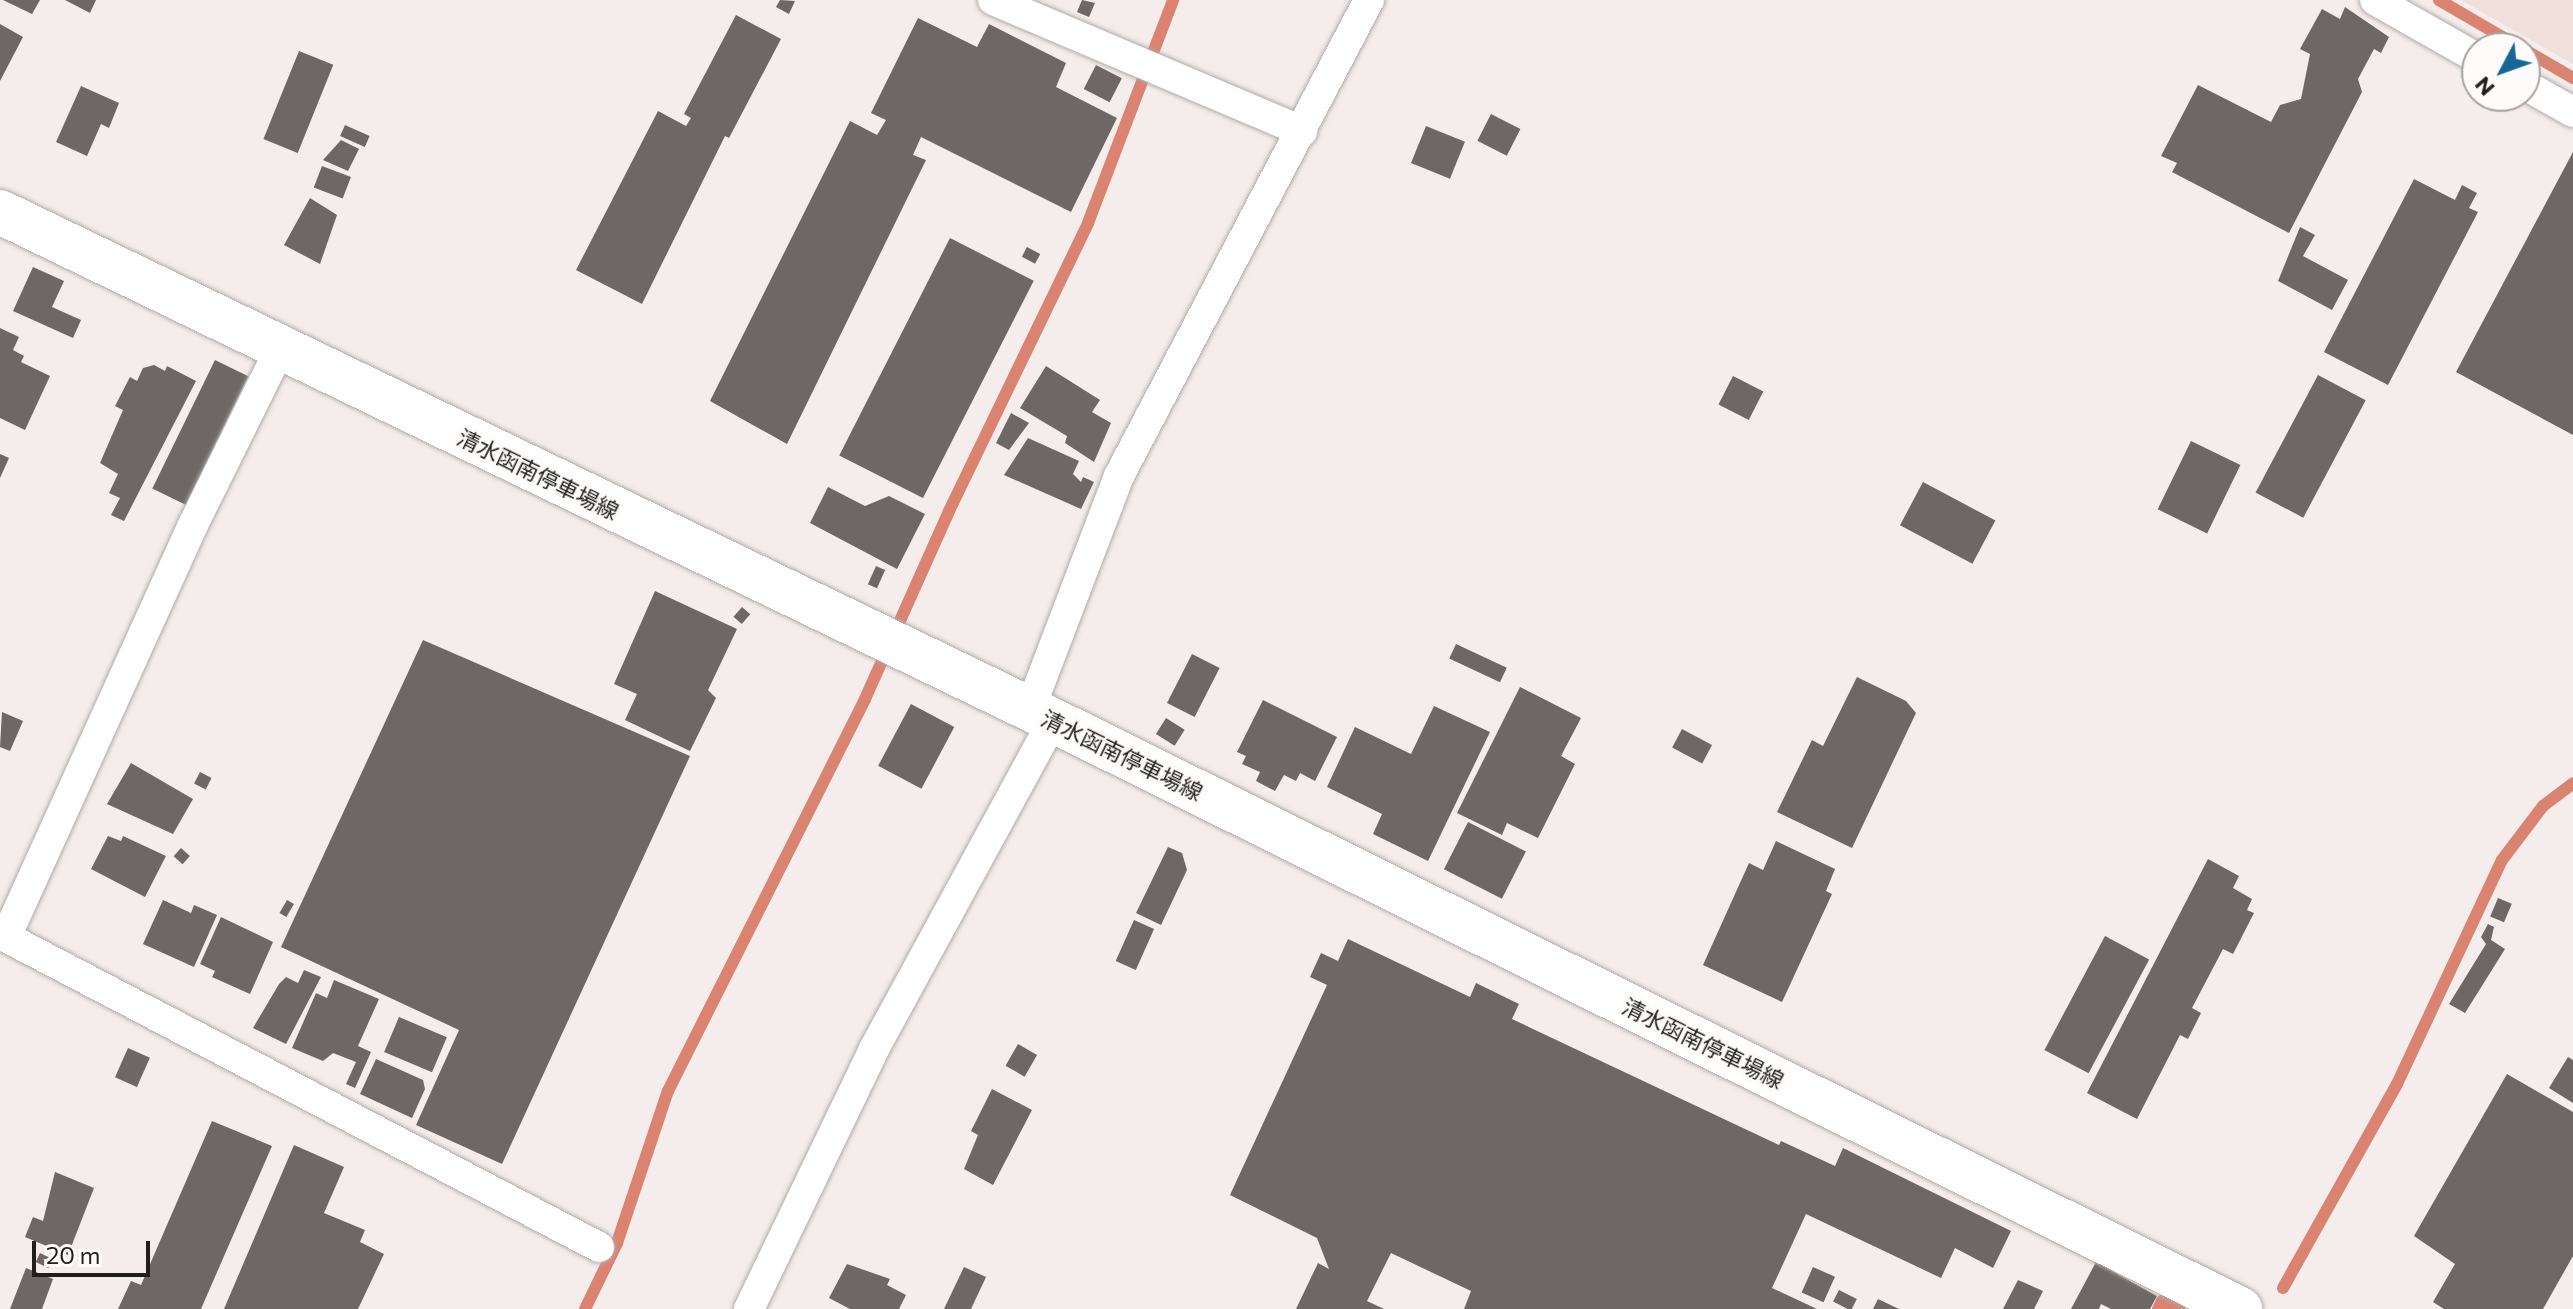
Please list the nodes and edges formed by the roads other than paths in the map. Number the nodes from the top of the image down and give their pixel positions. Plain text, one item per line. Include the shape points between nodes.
1 (993, 0) edge
2 (1369, 0) edge
3 (2375, 0) edge
4 (2461, 49) edge
5 (2541, 94) edge
6 (2573, 112) edge
7 (1302, 131) junction
8 (0, 212) edge
9 (279, 351) junction
10 (1041, 715) junction
11 (2, 937) edge
12 (599, 1247) dead end
13 (749, 1309) edge
14 (2240, 1309) edge

1 - 7 street
2 - 7 street
3 - 4 street
5 - 6 street
7 - 10 street via 1119,476
8 - 9 main road, 清水函南停車場線
9 - 10 main road, 清水函南停車場線
9 - 11 street
10 - 13 street
10 - 14 main road, 清水函南停車場線
11 - 12 street

